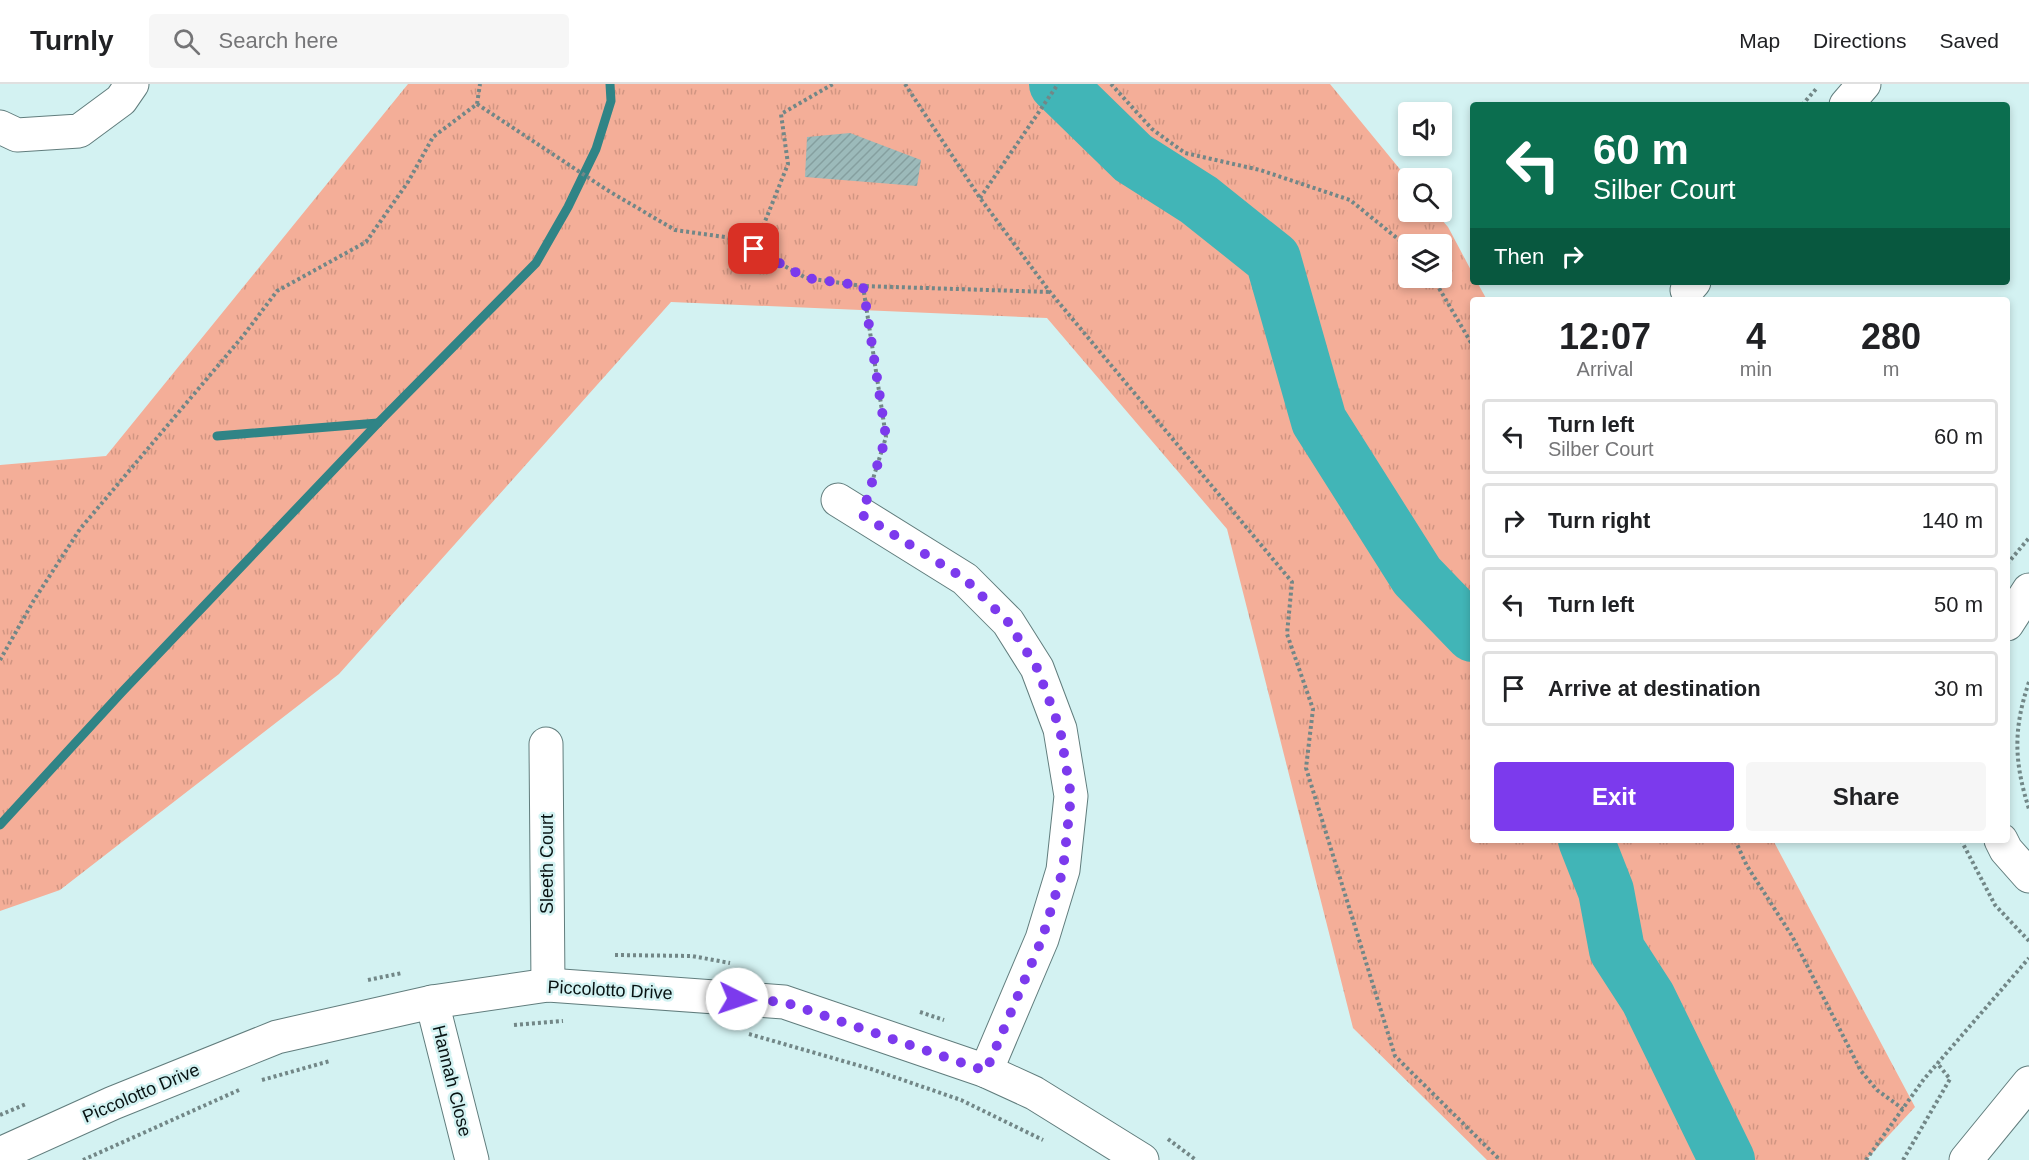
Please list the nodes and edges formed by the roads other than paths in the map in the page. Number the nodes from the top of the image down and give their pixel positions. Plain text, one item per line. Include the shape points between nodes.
1 (132, 84) edge
2 (1863, 84) edge
3 (1848, 102) edge
4 (0, 127) edge
5 (850, 507) road end
6 (2029, 590) edge
7 (2010, 619) edge
8 (546, 744) dead end
9 (2002, 843) edge
10 (2029, 876) edge
11 (548, 985) junction
12 (432, 1002) junction
13 (986, 1071) junction
14 (2029, 1083) edge
15 (0, 1154) edge
16 (472, 1160) edge
17 (1142, 1160) edge
18 (1966, 1160) edge

1 - 4 street via 121,99 80,131 17,135
2 - 3 street
5 - 13 street via 965,579 1008,622 1037,668 1060,729 1071,796 1063,870 1042,939
6 - 7 street
8 - 11 street, Sleeth Court
9 - 10 street
11 - 12 street, Piccolotto Drive
11 - 13 street, Piccolotto Drive via 784,1002
12 - 15 street, Piccolotto Drive via 277,1037 113,1103
12 - 16 street, Hannah Close
13 - 17 street, Piccolotto Drive via 1034,1093
14 - 18 street

